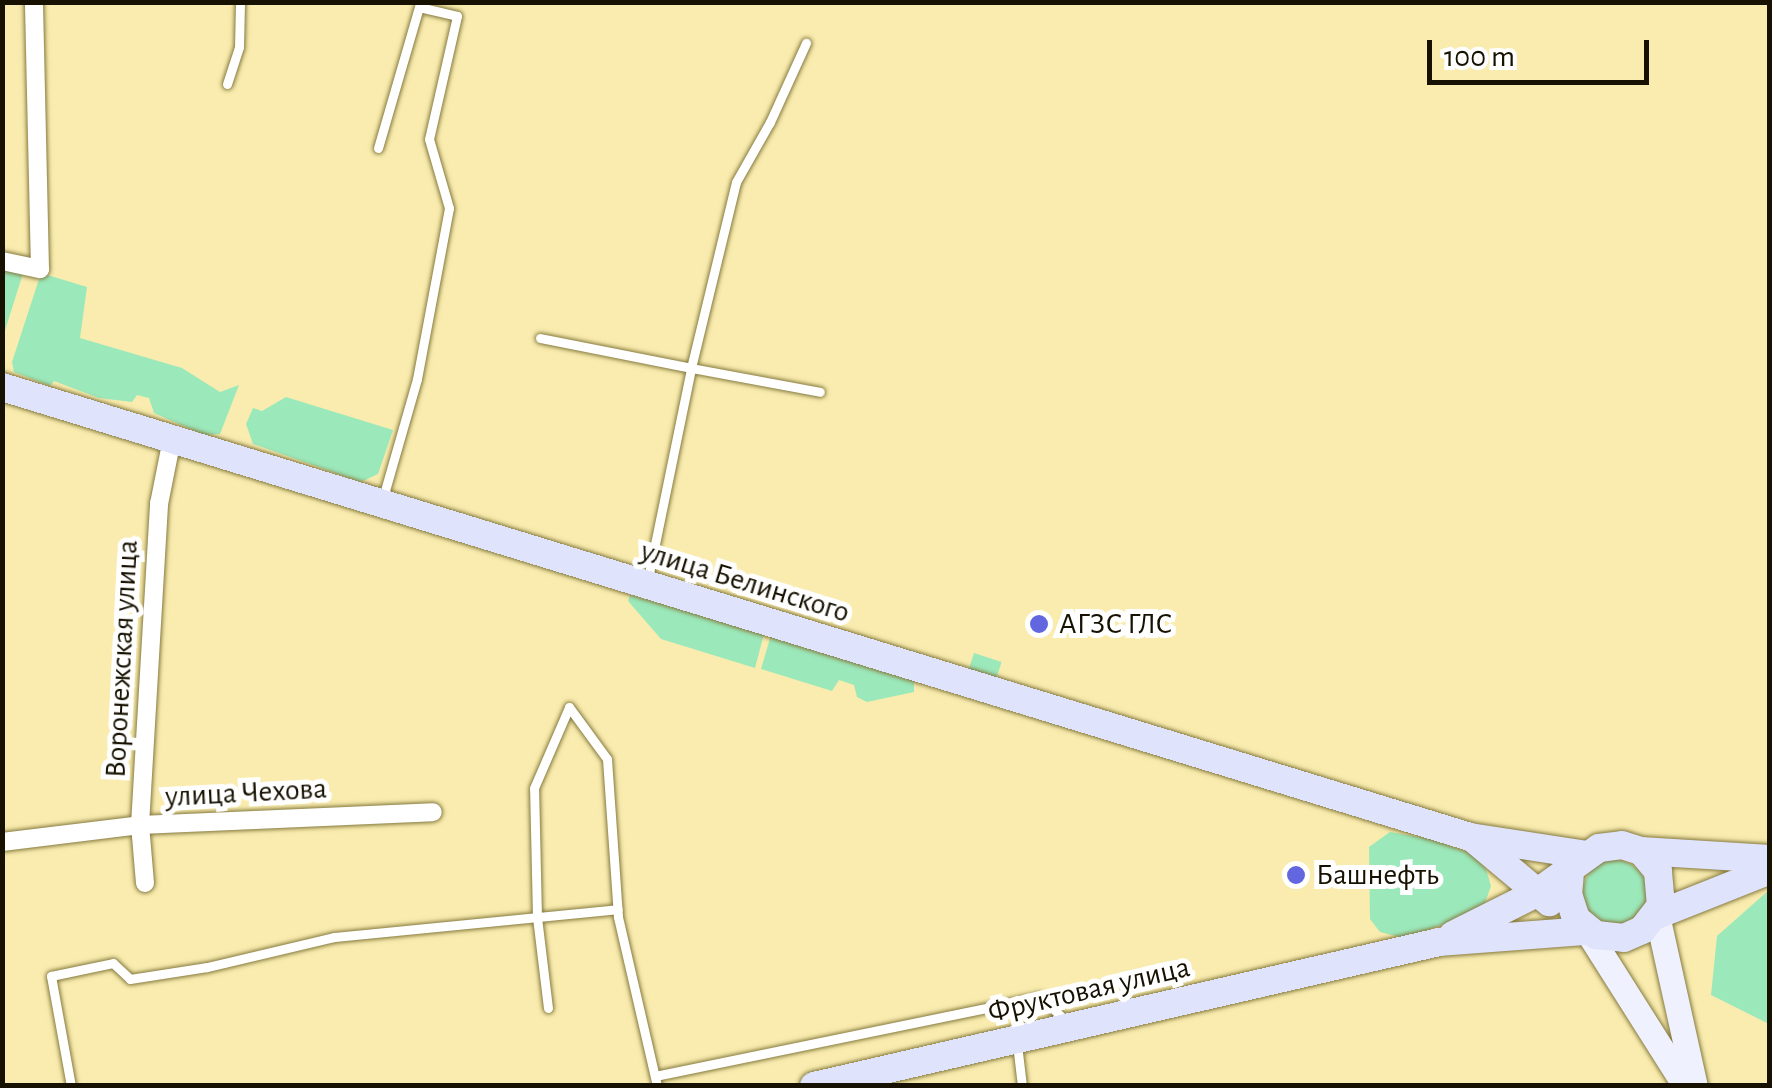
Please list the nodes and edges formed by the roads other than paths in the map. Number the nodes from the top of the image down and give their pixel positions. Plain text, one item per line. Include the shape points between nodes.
1 (34, 2) edge
2 (240, 2) edge
3 (806, 44) dead end
4 (227, 84) dead end
5 (378, 148) dead end
6 (2, 261) edge
7 (540, 338) dead end
8 (691, 368) junction
9 (2, 387) edge
10 (820, 392) dead end
11 (172, 439) junction
12 (381, 504) junction
13 (646, 586) junction
14 (434, 812) dead end
15 (140, 825) junction
16 (2, 842) edge
17 (1479, 843) junction
18 (1640, 851) junction
19 (1770, 859) edge
20 (1578, 864) junction
21 (1770, 870) edge
22 (145, 883) dead end
23 (618, 909) junction
24 (1564, 913) junction
25 (1657, 915) junction
26 (537, 917) junction
27 (1487, 918) junction
28 (1439, 942) junction
29 (548, 1008) dead end
30 (1074, 1029) junction
31 (1016, 1041) junction
32 (656, 1081) edge
33 (71, 1086) edge
34 (814, 1086) edge
35 (1022, 1086) edge
36 (1686, 1086) edge
37 (1694, 1086) edge

1 - 6 street via 40,269
2 - 4 lane via 239,47
3 - 8 lane via 736,182
5 - 12 lane via 419,7 456,16 429,139 450,208 418,380
7 - 8 lane
8 - 10 lane
8 - 13 lane
9 - 11 main road, улица Белинского
11 - 12 main road, улица Белинского
11 - 15 street, Воронежская улица via 159,504
12 - 13 main road, улица Белинского
13 - 17 main road, улица Белинского
14 - 15 street, улица Чехова
15 - 16 street, улица Чехова
15 - 22 street, Воронежская улица
17 - 20 main road, улица Белинского
17 - 24 main road, улица Белинского
17 - 27 main road via 1503,880
18 - 19 main road
18 - 20 main road via 1612,845
18 - 25 main road via 1662,884
20 - 24 main road
20 - 24 main road
21 - 25 main road
23 - 26 lane
23 - 26 lane via 607,758 570,707 534,788
23 - 32 lane
24 - 25 main road via 1604,938 1624,938
24 - 27 main road
24 - 28 main road
24 - 36 main road
25 - 37 main road
26 - 29 lane
26 - 33 lane via 334,937 130,979 113,963 51,976
27 - 28 main road
28 - 30 main road, Фруктовая улица
30 - 31 main road, Фруктовая улица
30 - 32 lane via 1041,997
31 - 34 main road, Фруктовая улица
31 - 35 lane

